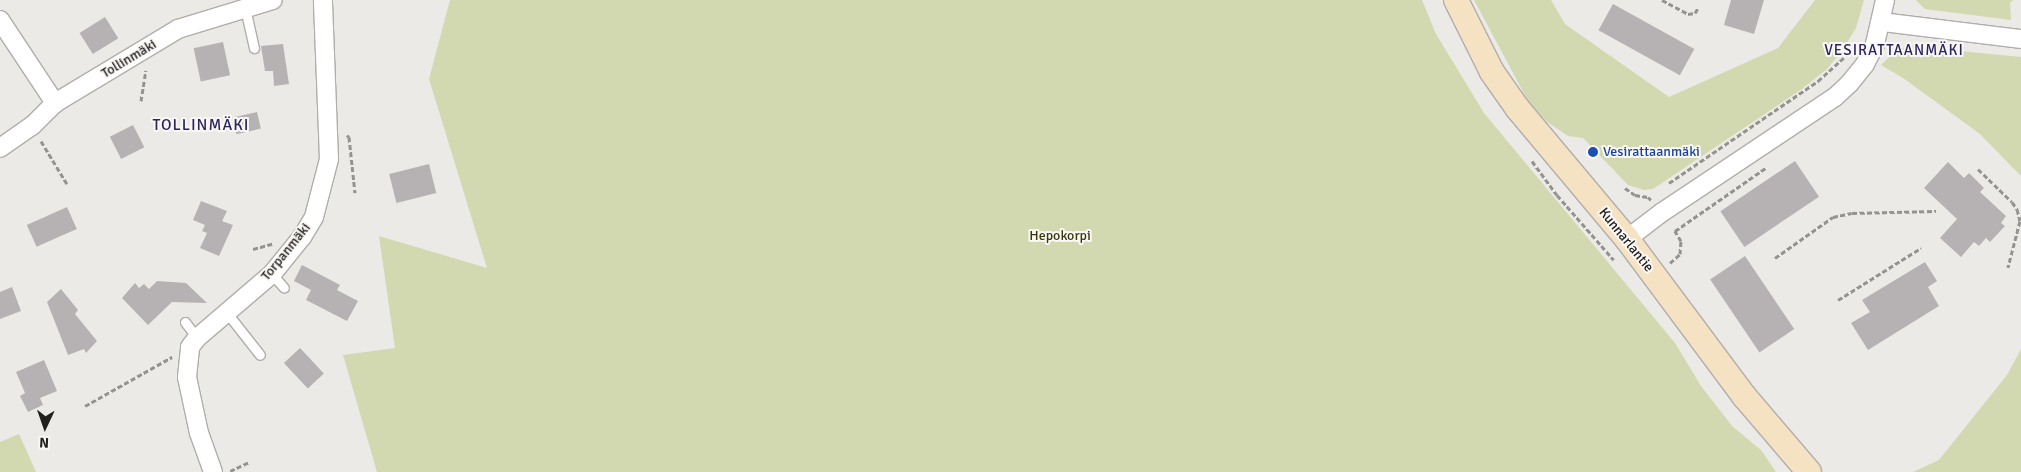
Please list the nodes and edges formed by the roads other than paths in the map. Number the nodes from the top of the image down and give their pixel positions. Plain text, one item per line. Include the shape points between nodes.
1 (272, 0) edge
2 (323, 0) edge
3 (1456, 0) edge
4 (1886, 0) edge
5 (245, 8) junction
6 (0, 20) edge
7 (1882, 22) junction
8 (2021, 39) edge
9 (254, 48) dead end
10 (54, 103) junction
11 (0, 148) edge
12 (1626, 239) junction
13 (272, 274) junction
14 (284, 288) dead end
15 (227, 313) junction
16 (185, 322) dead end
17 (194, 342) junction
18 (260, 355) dead end
19 (213, 472) edge
20 (1808, 472) edge

1 - 5 street, Tollinmäki
2 - 13 street, Torpanmäki via 329,159 314,217
3 - 12 main road, Kunnarlantie via 1492,72 1518,109
4 - 7 street
5 - 9 lane
5 - 10 street, Tollinmäki via 178,30
6 - 10 street
7 - 8 street
7 - 12 street via 1865,64 1835,97 1661,212
10 - 11 street, Tollinmäki via 32,126
12 - 20 main road, Kunnarlantie via 1744,396
13 - 14 lane
13 - 15 street, Torpanmäki
15 - 17 street, Torpanmäki
15 - 18 lane
16 - 17 lane
17 - 19 street via 187,377 199,433

